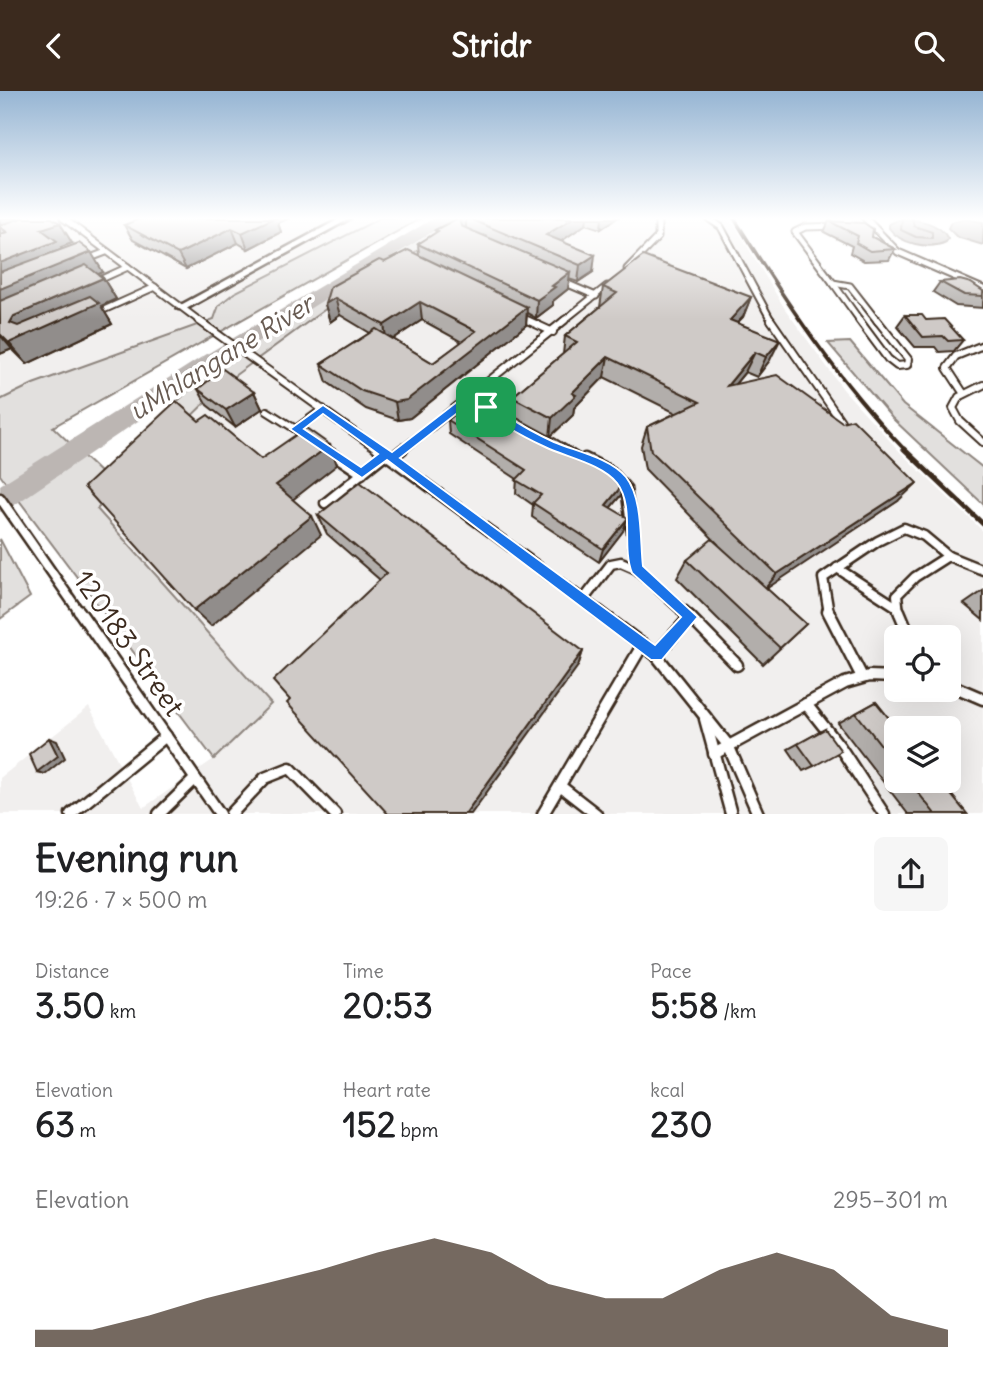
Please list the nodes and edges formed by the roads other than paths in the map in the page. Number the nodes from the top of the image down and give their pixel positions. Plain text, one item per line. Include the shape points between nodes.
1 (106, 252) joint
2 (284, 252) edge
3 (643, 252) edge
4 (734, 252) edge
5 (809, 252) edge
6 (898, 252) edge
7 (82, 261) edge
8 (128, 267) junction
9 (624, 272) edge
10 (548, 275) edge
11 (614, 280) edge
12 (831, 283) junction
13 (89, 284) edge
14 (155, 287) junction
15 (983, 289) edge
16 (596, 296) junction
17 (181, 307) junction
18 (515, 314) edge
19 (88, 317) edge
20 (553, 332) junction
21 (983, 345) edge
22 (983, 385) edge
23 (964, 394) junction
24 (323, 409) junction
25 (267, 411) dead end
26 (841, 421) edge
27 (296, 429) junction
28 (983, 442) edge
29 (575, 454) edge
30 (389, 456) junction
31 (362, 474) junction
32 (0, 498) edge
33 (325, 503) dead end
34 (947, 556) junction
35 (837, 568) junction
36 (637, 569) junction
37 (983, 570) edge
38 (584, 599) junction
39 (897, 607) junction
40 (690, 617) junction
41 (905, 625) edge
42 (643, 644) junction
43 (656, 655) junction
44 (737, 665) dead end
45 (862, 677) junction
46 (884, 677) edge
47 (961, 690) edge
48 (983, 699) edge
49 (806, 703) junction
50 (704, 715) junction
51 (166, 736) junction
52 (728, 745) junction
53 (714, 754) junction
54 (194, 780) junction
55 (560, 786) junction
56 (71, 814) edge
57 (159, 814) edge
58 (220, 814) edge
59 (231, 814) edge
60 (335, 814) edge
61 (543, 814) edge
62 (596, 814) edge
63 (731, 814) edge
64 (758, 814) edge
65 (884, 814) edge

1 - 7 lane
1 - 8 lane
2 - 17 street
3 - 9 lane
4 - 26 lane via 780,337
5 - 12 lane
6 - 15 lane
8 - 13 lane
8 - 14 lane
10 - 16 lane
11 - 16 lane
12 - 12 lane via 850,286 908,359 907,365 891,363
14 - 17 lane
14 - 19 lane
16 - 20 lane
17 - 24 lane
18 - 20 lane
20 - 30 lane via 478,397
21 - 23 lane via 956,356 947,367
22 - 23 lane
23 - 28 lane via 955,402 955,414
24 - 27 lane
24 - 30 lane
25 - 27 lane
27 - 31 lane
29 - 36 lane via 611,471 626,488
30 - 31 lane
30 - 38 lane
31 - 33 lane
32 - 51 lane, 120183 Street
34 - 35 lane via 924,536 904,528
34 - 37 lane
34 - 39 lane via 906,584 897,595
35 - 39 lane
35 - 45 lane via 823,578 823,592
36 - 38 lane via 626,563 611,564
36 - 40 lane
38 - 42 lane
39 - 41 lane
40 - 43 lane
40 - 44 lane
42 - 43 lane
42 - 55 lane
43 - 50 lane
45 - 46 lane
45 - 49 lane
47 - 48 lane
49 - 52 lane
49 - 65 lane
50 - 52 lane
50 - 53 lane
51 - 54 lane, 120183 Street
51 - 56 lane
52 - 53 lane
52 - 64 lane
53 - 63 lane
54 - 57 lane
54 - 58 lane, 120183 Street
55 - 61 lane
55 - 62 lane
59 - 60 lane via 268,775 281,768 290,768

